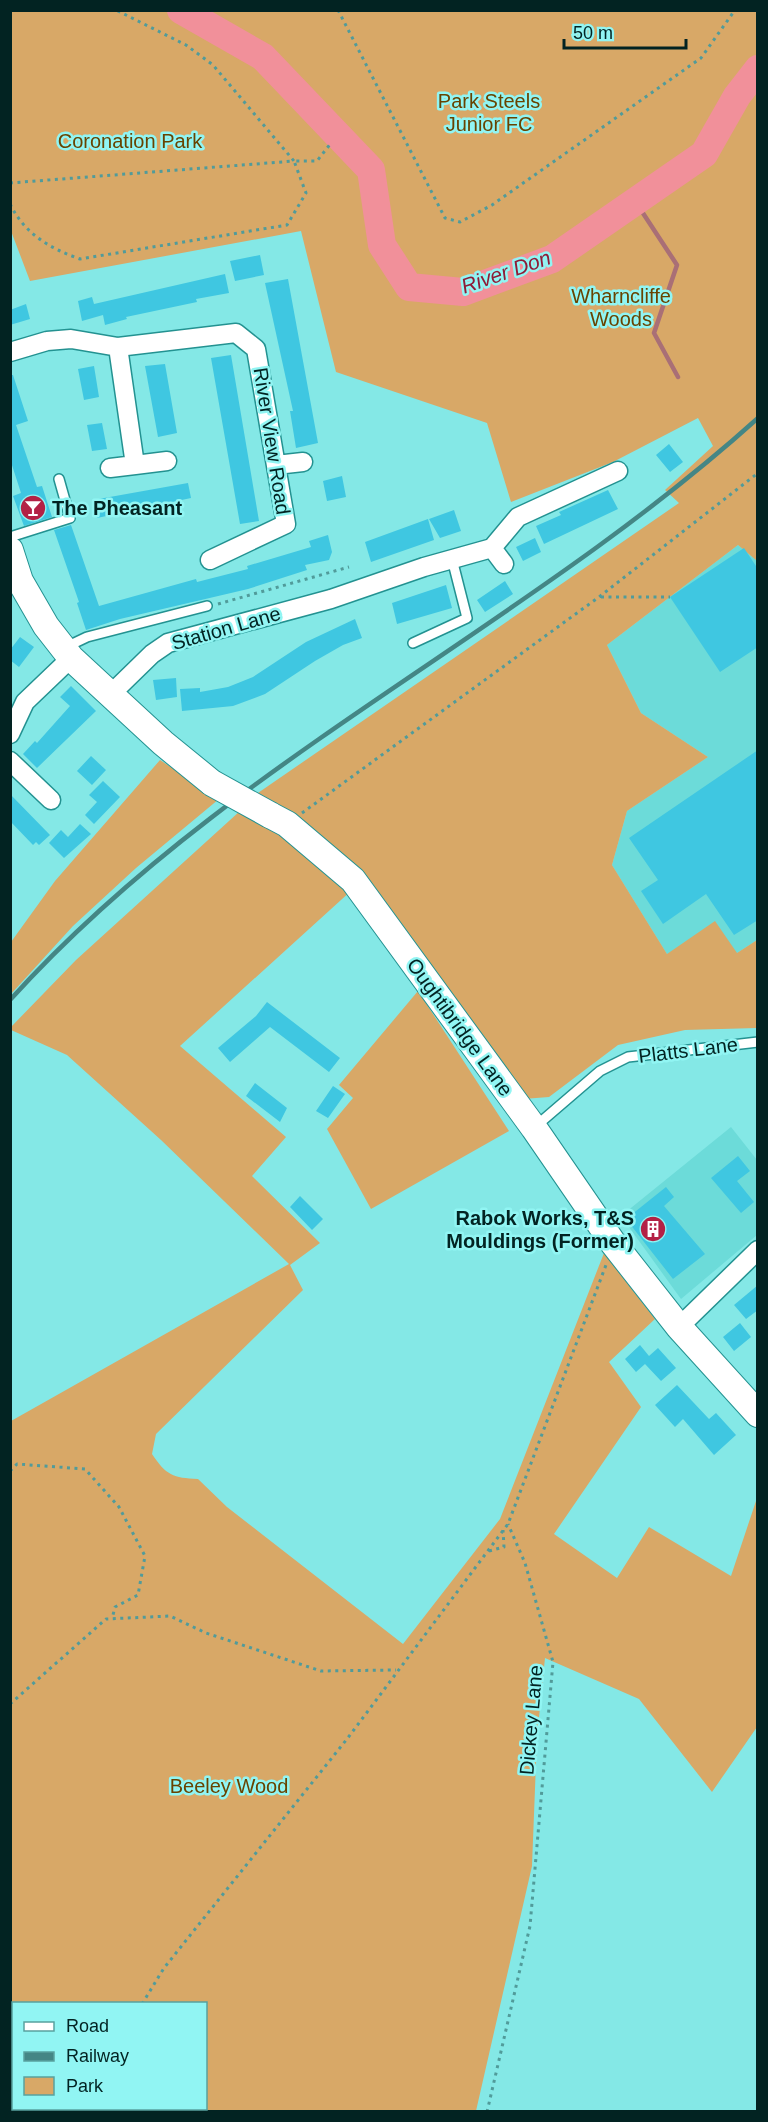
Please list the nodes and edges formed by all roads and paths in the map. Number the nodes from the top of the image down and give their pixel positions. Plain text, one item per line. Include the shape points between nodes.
1 (116, 10) edge
2 (338, 10) edge
3 (735, 10) edge
4 (331, 143) dead end
5 (294, 161) junction
6 (10, 183) edge
7 (10, 204) edge
8 (118, 347) junction
9 (10, 352) edge
10 (168, 461) dead end
11 (303, 462) dead end
12 (135, 465) junction
13 (276, 465) junction
14 (110, 468) dead end
15 (618, 471) dead end
16 (758, 473) edge
17 (59, 479) dead end
18 (10, 537) edge
19 (492, 548) junction
20 (10, 550) edge
21 (452, 559) junction
22 (210, 560) dead end
23 (504, 564) dead end
24 (349, 567) dead end
25 (599, 597) junction
26 (670, 597) dead end
27 (207, 606) joint
28 (413, 643) dead end
29 (67, 653) junction
30 (112, 693) junction
31 (10, 734) edge
32 (10, 762) edge
33 (51, 800) dead end
34 (278, 820) junction
35 (758, 1042) edge
36 (534, 1128) junction
37 (613, 1243) junction
38 (758, 1250) edge
39 (679, 1327) junction
40 (758, 1414) edge
41 (10, 1471) edge
42 (508, 1524) junction
43 (503, 1530) junction
44 (488, 1551) junction
45 (112, 1620) junction
46 (396, 1670) junction
47 (10, 1704) edge
48 (143, 2002) edge
49 (487, 2112) edge

1 - 5 path via 186,45 213,65
2 - 3 path via 445,218 460,222 492,204 701,58
4 - 5 path via 317,161
5 - 6 path
5 - 7 path via 306,194 287,225 80,260 49,248 18,219
8 - 9 street, River View Road via 71,339
8 - 12 street
8 - 13 street, River View Road via 236,333 256,348
10 - 12 street
11 - 13 street
12 - 14 street
13 - 22 street, River View Road via 286,524
15 - 19 street via 518,517
16 - 25 path
17 - 18 lane via 70,518
19 - 21 street, Station Lane
19 - 23 street
20 - 29 street via 20,581
21 - 28 lane via 467,618
21 - 30 street, Station Lane via 331,599 168,643
24 - 27 path
25 - 26 path
25 - 34 path
27 - 29 lane via 87,638
29 - 30 street
29 - 31 street via 25,702
30 - 34 street, Oughtibridge Lane, bridge via 212,783
32 - 33 street
34 - 36 street, Oughtibridge Lane via 353,880
35 - 36 lane, Platts Lane via 628,1057 600,1071
36 - 37 street, Oughtibridge Lane
37 - 39 street, Oughtibridge Lane
37 - 42 path
38 - 39 street
39 - 40 street, Oughtibridge Lane
41 - 45 path via 17,1464 85,1469 119,1507 145,1556 138,1595 115,1607
42 - 43 path
42 - 49 path, Dickey Lane via 525,1563 553,1662 530,1926
43 - 44 path
43 - 44 path via 504,1547
44 - 46 path
45 - 46 path via 170,1616 206,1633 321,1671
45 - 47 path via 106,1620
46 - 48 path via 347,1739 164,1968

